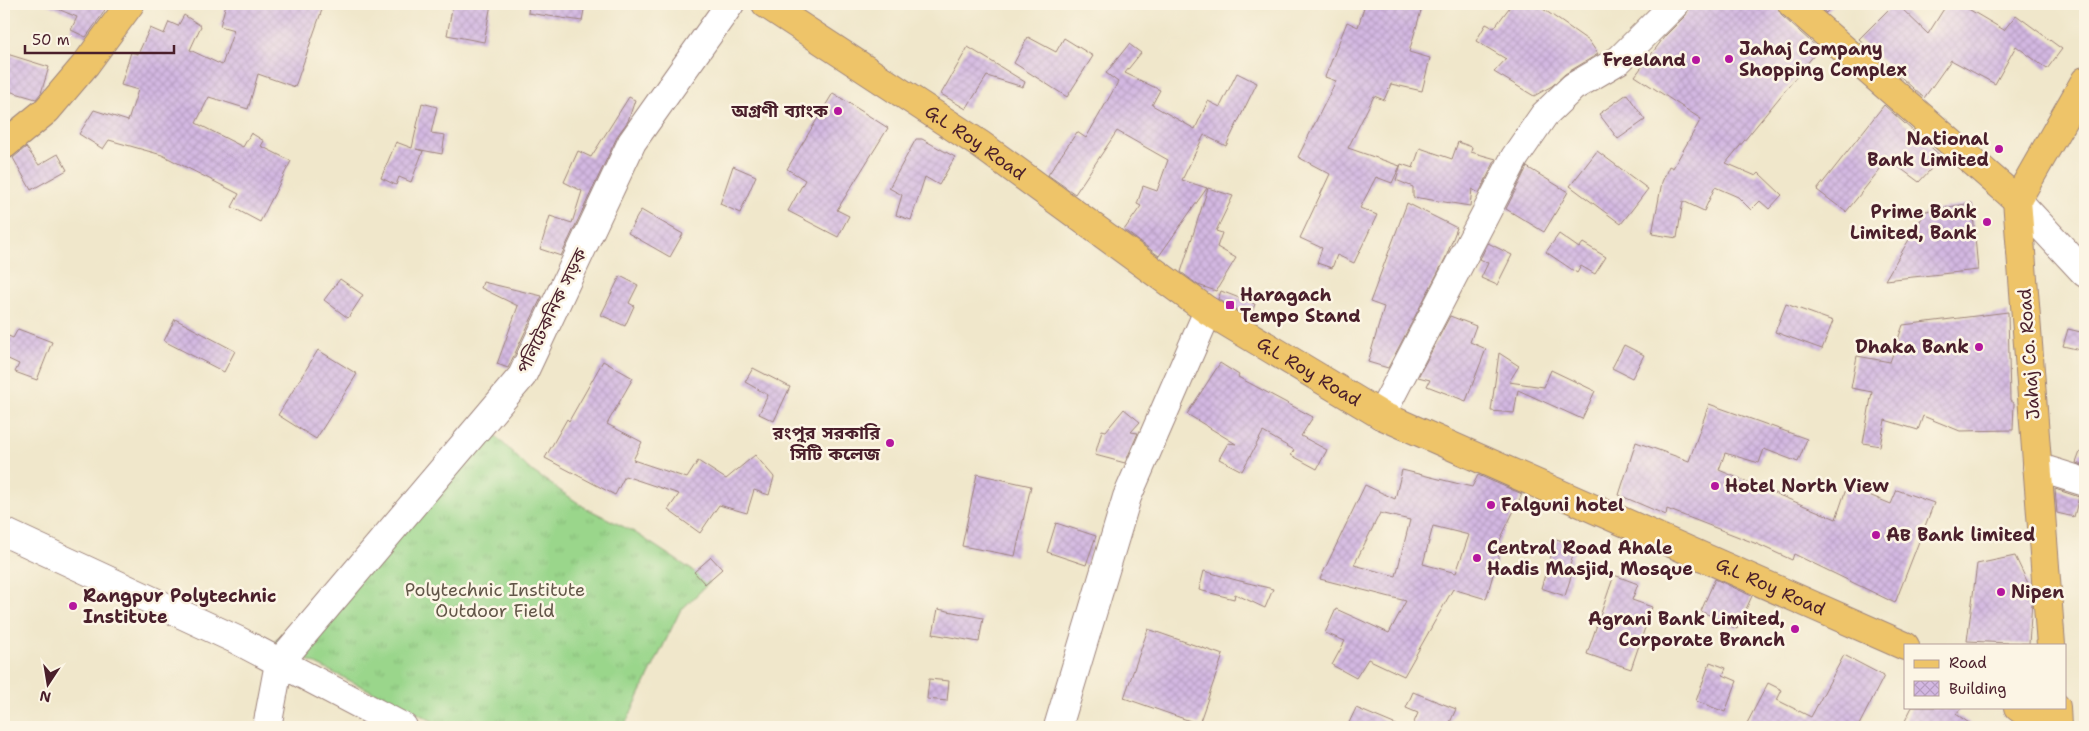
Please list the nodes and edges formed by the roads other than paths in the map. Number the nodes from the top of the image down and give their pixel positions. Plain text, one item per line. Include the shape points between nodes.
1 (130, 4) edge
2 (730, 4) edge
3 (766, 4) edge
4 (1675, 4) edge
5 (1792, 4) edge
6 (2085, 81) edge
7 (4, 145) edge
8 (2017, 200) junction
9 (2085, 272) edge
10 (1208, 311) junction
11 (1381, 415) junction
12 (2037, 467) junction
13 (2085, 482) edge
14 (4, 532) edge
15 (2051, 644) edge
16 (1904, 646) edge
17 (279, 662) junction
18 (2019, 708) edge
19 (2056, 708) edge
20 (267, 727) edge
21 (404, 727) edge
22 (1058, 727) edge
23 (2046, 727) edge
24 (2057, 727) edge

1 - 7 main road via 47,110
2 - 17 street, পলিটেকনিক সড়ক via 632,142 522,376
3 - 10 main road, G.L Roy Road via 981,145
4 - 11 street via 1619,60 1573,87 1544,115 1515,157
5 - 8 main road
6 - 8 main road
8 - 9 street
8 - 12 main road, Jahaj Co. Road
10 - 11 main road, G.L Roy Road
10 - 22 street via 1127,497
11 - 16 main road, G.L Roy Road
12 - 13 street
12 - 15 main road, Jahaj Co. Road
14 - 17 street
17 - 20 street
17 - 21 street
18 - 23 main road
19 - 24 main road

